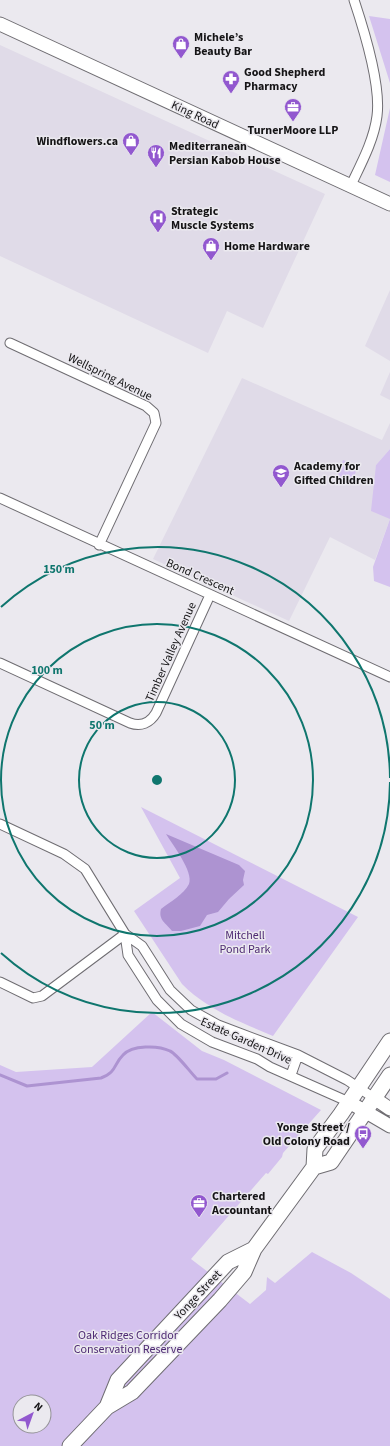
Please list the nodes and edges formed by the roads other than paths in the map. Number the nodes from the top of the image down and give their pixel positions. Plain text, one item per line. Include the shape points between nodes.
1 (354, 0) edge
2 (0, 24) edge
3 (351, 185) junction
4 (390, 204) edge
5 (10, 343) dead end
6 (0, 498) edge
7 (100, 545) junction
8 (210, 595) junction
9 (0, 663) edge
10 (390, 677) edge
11 (0, 824) edge
12 (125, 934) junction
13 (0, 982) edge
14 (390, 1041) edge
15 (298, 1055) junction
16 (291, 1075) junction
17 (390, 1075) edge
18 (359, 1088) junction
19 (374, 1098) junction
20 (349, 1102) junction
21 (390, 1109) edge
22 (366, 1111) junction
23 (390, 1126) edge
24 (314, 1167) junction
25 (254, 1249) junction
26 (107, 1406) junction
27 (70, 1446) edge

1 - 3 street via 378,98 377,118
2 - 3 main road, King Road via 291,160
3 - 4 main road, King Road
5 - 7 street, Wellspring Avenue via 146,406 154,413 156,423
6 - 7 street, Bond Crescent
7 - 8 street, Bond Crescent
8 - 9 street, Timber Valley Avenue via 156,713 151,720 139,726
8 - 10 street, Bond Crescent
11 - 12 street, Estate Garden Drive via 64,854 84,869
12 - 13 street via 42,996 33,998
12 - 15 street, Estate Garden Drive via 142,946 170,990 191,1010 218,1025
12 - 16 street, Estate Garden Drive via 128,955 157,1000 181,1024 212,1042
14 - 18 main road, Yonge Street
15 - 16 street, Estate Garden Drive
15 - 18 street, Estate Garden Drive
16 - 20 street, Estate Garden Drive
17 - 19 main road
18 - 19 street, Estate Garden Drive
18 - 20 main road, Yonge Street
19 - 21 main road
19 - 22 main road
20 - 22 main road
20 - 24 main road, Yonge Street via 315,1149
22 - 23 main road
22 - 24 main road via 331,1162
24 - 25 main road, Yonge Street
25 - 26 main road, Yonge Street via 244,1272 220,1300 132,1392
25 - 26 main road, Yonge Street via 228,1262 118,1380
26 - 27 main road, Yonge Street

